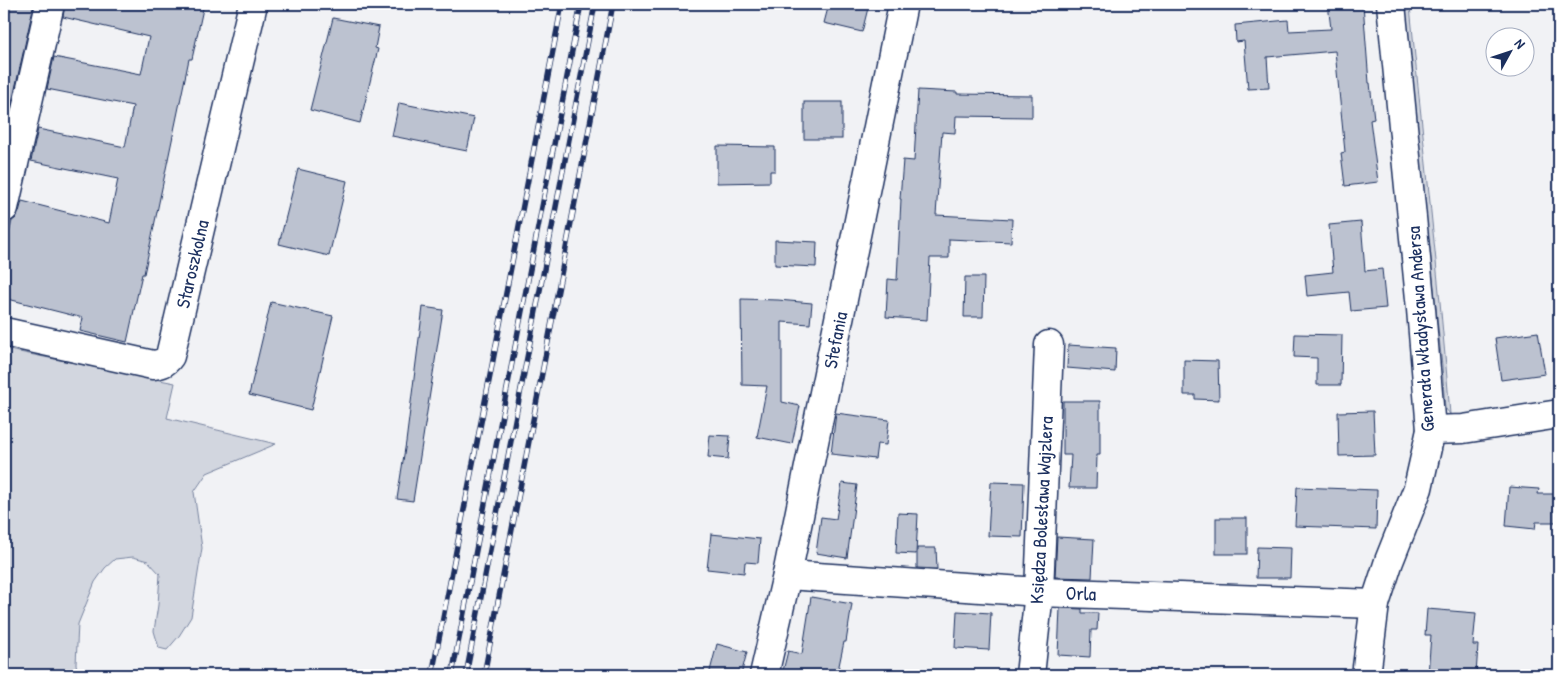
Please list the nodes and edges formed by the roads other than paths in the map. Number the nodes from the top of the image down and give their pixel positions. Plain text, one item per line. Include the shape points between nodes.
1 (50, 4) edge
2 (253, 4) edge
3 (903, 4) edge
4 (1391, 4) edge
5 (4, 208) edge
6 (4, 332) edge
7 (1049, 345) dead end
8 (1559, 414) edge
9 (1431, 430) junction
10 (787, 575) junction
11 (1039, 592) junction
12 (1375, 604) junction
13 (764, 675) edge
14 (1030, 675) edge
15 (1366, 675) edge

1 - 5 street
2 - 6 street, Staroszkolna via 170,356 154,365
3 - 10 street, Stefania
4 - 9 street, Generała Władysława Andersa
7 - 11 street, Księdza Bolesława Wajzlera
8 - 9 street via 1463,429
9 - 12 street, Generała Władysława Andersa via 1418,488
10 - 11 street, Orla
10 - 13 street, Stefania
11 - 12 street, Orla
11 - 14 street, Księdza Bolesława Wajzlera
12 - 15 street, Generała Władysława Andersa

